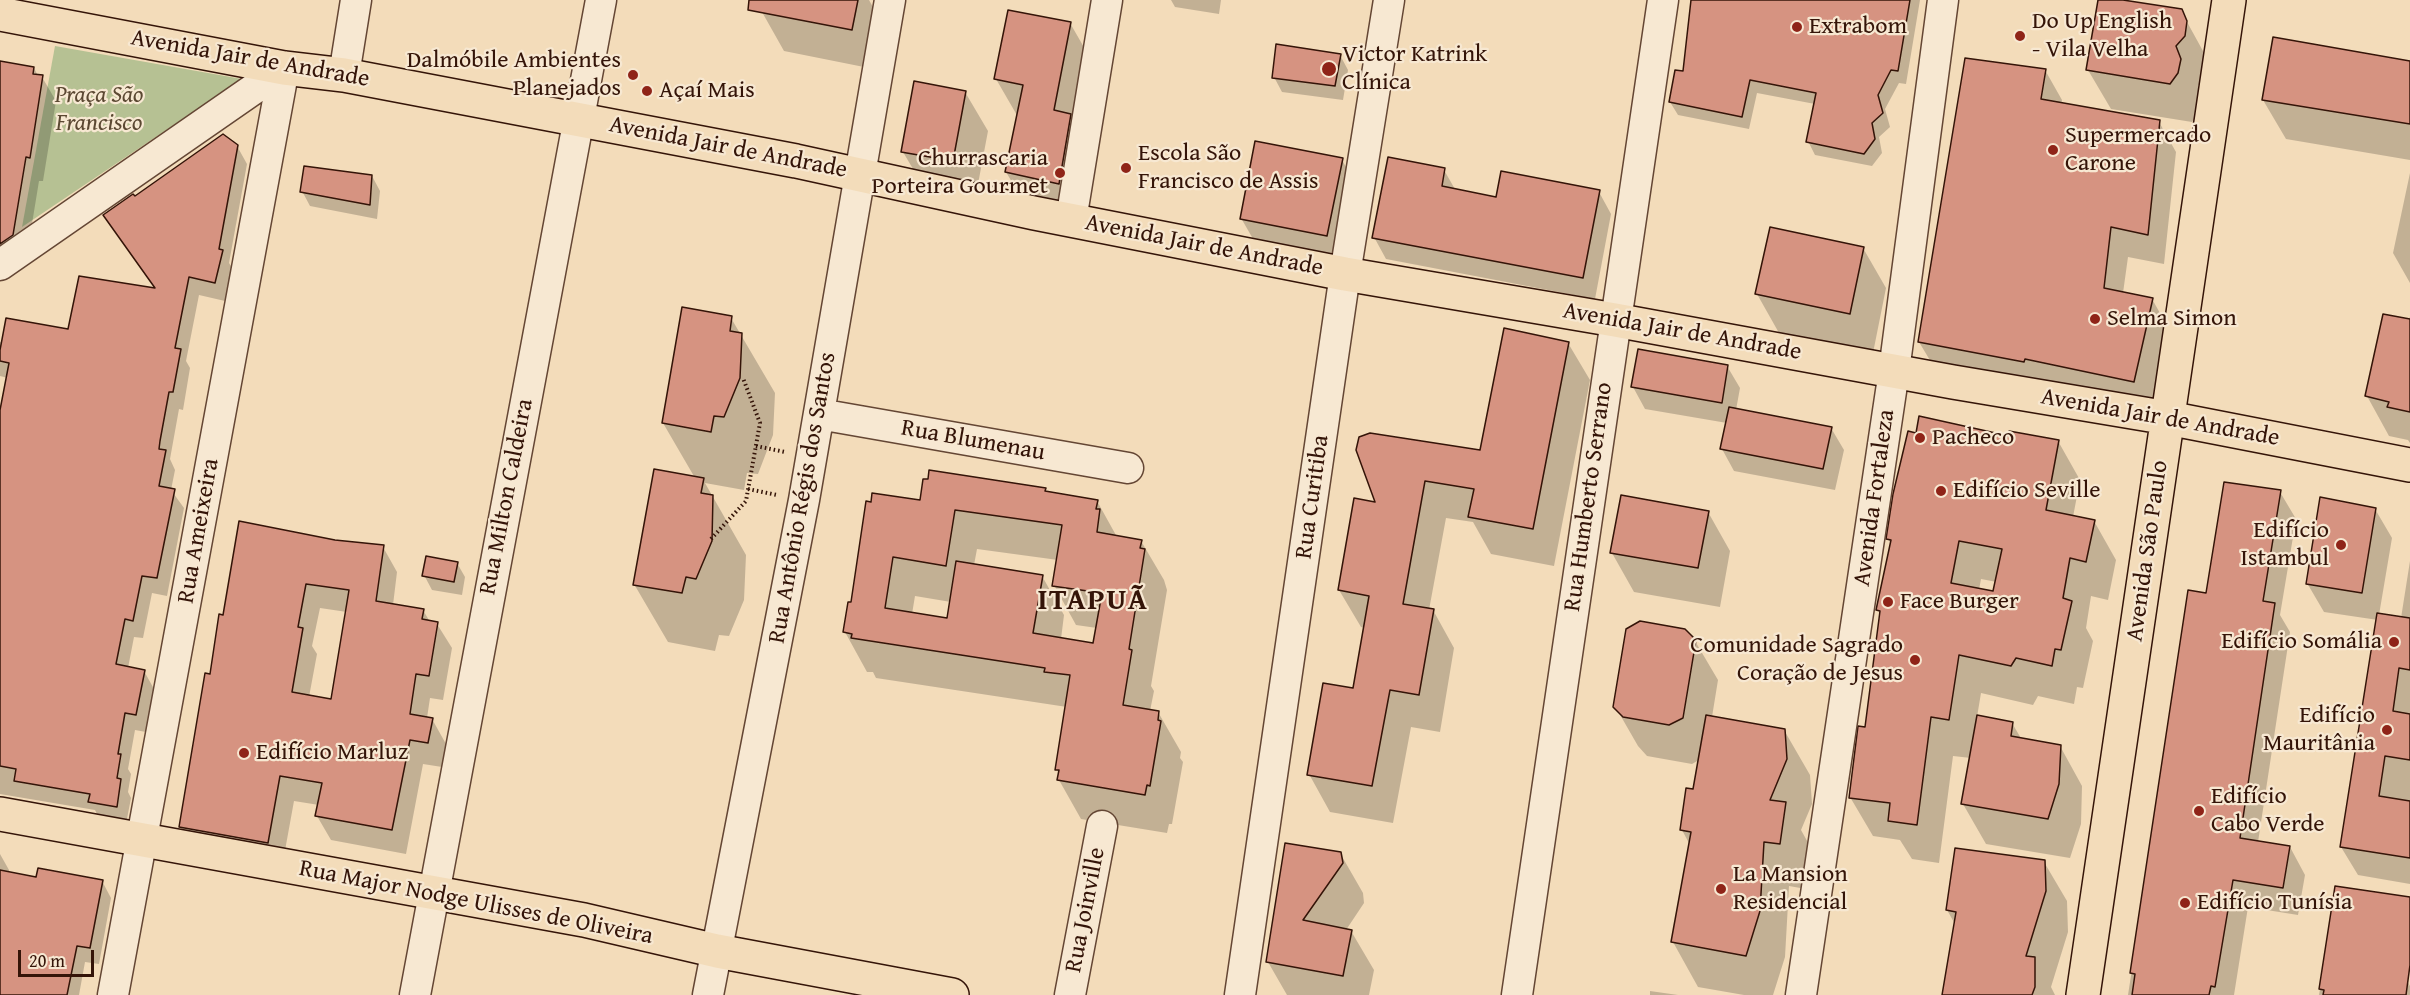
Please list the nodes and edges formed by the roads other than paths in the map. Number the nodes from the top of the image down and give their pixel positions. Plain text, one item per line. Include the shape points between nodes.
1 (356, 0) edge
2 (600, 0) edge
3 (891, 0) edge
4 (1107, 0) edge
5 (1389, 0) edge
6 (1664, 0) edge
7 (1943, 0) edge
8 (2229, 0) edge
9 (0, 14) edge
10 (284, 68) junction
11 (344, 75) junction
12 (578, 120) junction
13 (860, 174) junction
14 (1071, 220) junction
15 (0, 265) edge
16 (1346, 274) junction
17 (1615, 320) junction
18 (1894, 370) junction
19 (819, 414) junction
20 (2168, 418) junction
21 (2410, 465) edge
22 (1128, 468) dead end
23 (0, 814) edge
24 (1102, 826) dead end
25 (142, 841) junction
26 (433, 894) junction
27 (717, 951) junction
28 (113, 995) edge
29 (415, 995) edge
30 (708, 995) edge
31 (952, 995) edge
32 (1070, 995) edge
33 (1240, 995) edge
34 (1518, 995) edge
35 (1801, 995) edge
36 (2083, 995) edge

1 - 11 street
2 - 12 street, Rua Milton Caldeira
3 - 13 street, Rua Antônio Régis dos Santos
4 - 14 street
5 - 16 street, Rua Curitiba
6 - 17 street, Rua Humberto Serrano
7 - 18 street, Avenida Fortaleza
8 - 20 main road, Avenida São Paulo
9 - 10 main road, Avenida Jair de Andrade
10 - 11 main road, Avenida Jair de Andrade
10 - 15 street
10 - 25 street, Rua Ameixeira
11 - 12 main road, Avenida Jair de Andrade
12 - 13 main road, Avenida Jair de Andrade
12 - 26 street, Rua Milton Caldeira
13 - 14 main road, Avenida Jair de Andrade
13 - 19 street, Rua Antônio Régis dos Santos
14 - 16 main road, Avenida Jair de Andrade
16 - 17 main road, Avenida Jair de Andrade
16 - 33 street, Rua Curitiba
17 - 18 main road, Avenida Jair de Andrade
17 - 34 street, Rua Humberto Serrano
18 - 20 main road, Avenida Jair de Andrade
18 - 35 street, Avenida Fortaleza
19 - 22 street, Rua Blumenau
19 - 27 street, Rua Antônio Régis dos Santos
20 - 21 main road, Avenida Jair de Andrade
20 - 36 main road, Avenida São Paulo
23 - 25 main road, Rua Major Nodge Ulisses de Oliveira
24 - 32 street, Rua Joinville
25 - 26 main road, Rua Major Nodge Ulisses de Oliveira
25 - 28 street, Rua Ameixeira
26 - 27 main road, Rua Major Nodge Ulisses de Oliveira via 584,920
26 - 29 street, Rua Milton Caldeira
27 - 30 street, Rua Antônio Régis dos Santos
27 - 31 main road, Rua Major Nodge Ulisses de Oliveira

